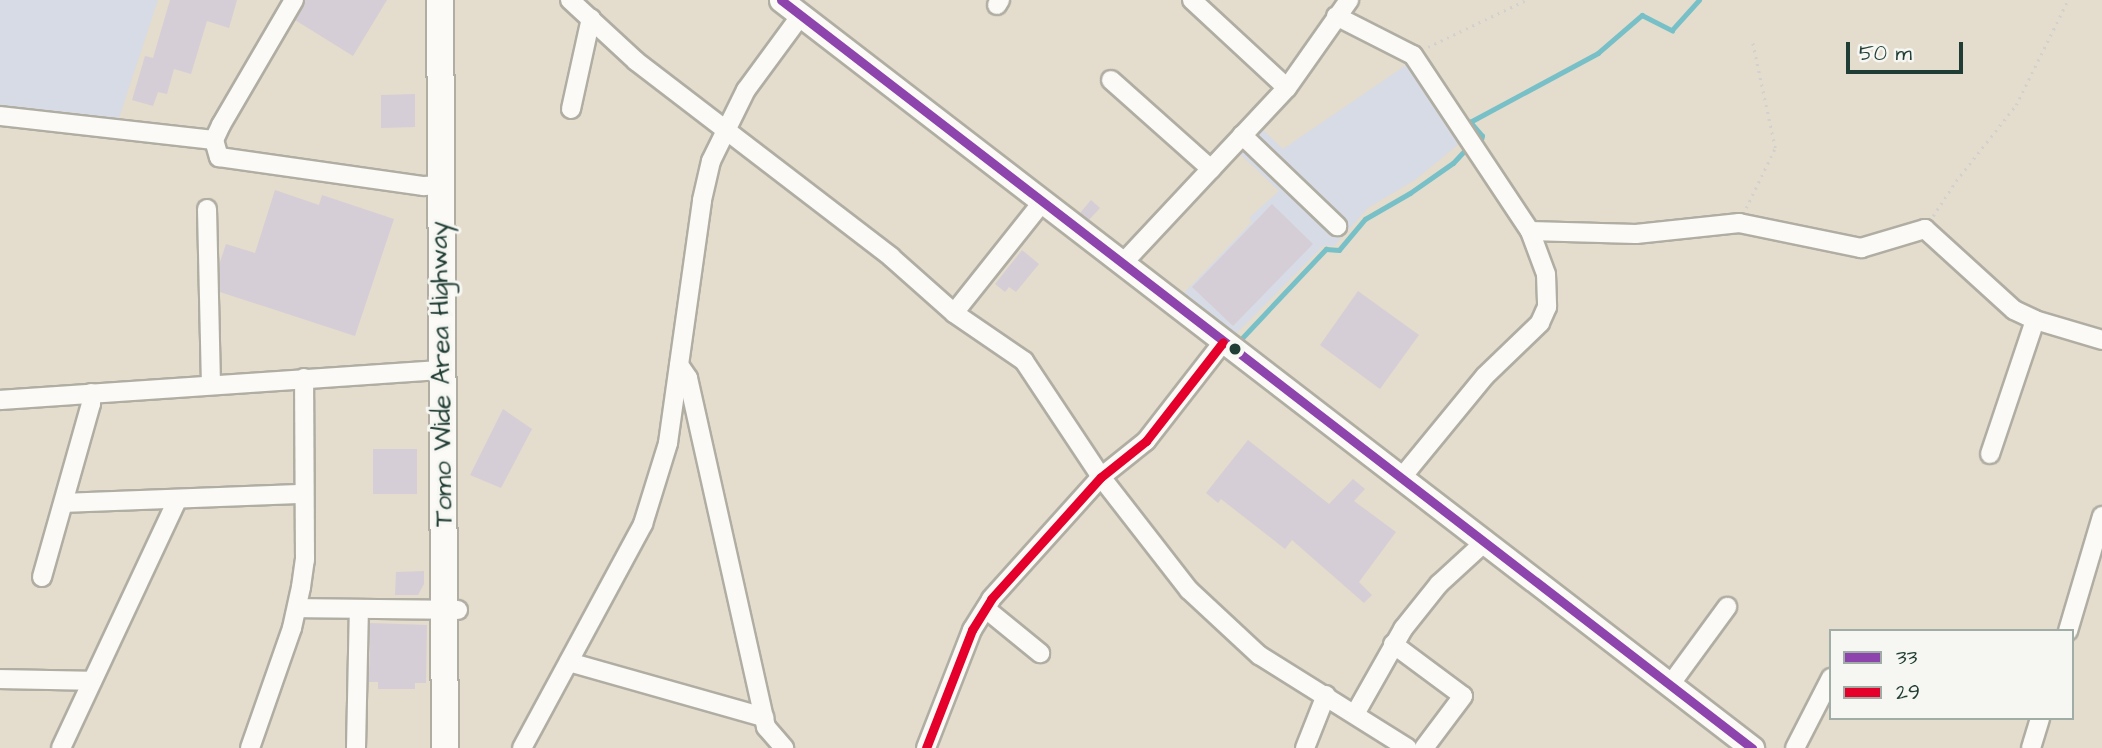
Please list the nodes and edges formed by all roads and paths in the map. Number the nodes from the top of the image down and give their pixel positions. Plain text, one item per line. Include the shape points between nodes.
1 (294, 0) edge
2 (440, 0) edge
3 (458, 0) edge
4 (570, 0) edge
5 (1192, 0) edge
6 (1349, 0) edge
7 (1526, 0) edge
8 (2068, 0) edge
9 (789, 5) edge
10 (1336, 16) junction
11 (591, 18) junction
12 (1752, 41) dead end
13 (1413, 55) junction
14 (1111, 80) dead end
15 (1287, 88) junction
16 (571, 109) dead end
17 (0, 116) edge
18 (724, 130) junction
19 (1242, 135) junction
20 (214, 140) junction
21 (1211, 169) junction
22 (440, 185) junction
23 (1043, 201) junction
24 (207, 209) dead end
25 (1739, 223) junction
26 (1337, 226) dead end
27 (1924, 229) junction
28 (1530, 231) junction
29 (1123, 263) junction
30 (954, 313) junction
31 (2035, 320) junction
32 (2102, 340) edge
33 (1223, 342) junction
34 (679, 365) junction
35 (442, 370) junction
36 (304, 378) junction
37 (211, 385) junction
38 (91, 393) junction
39 (0, 400) edge
40 (1990, 454) dead end
41 (1101, 477) junction
42 (1402, 478) junction
43 (303, 494) junction
44 (177, 500) junction
45 (64, 503) junction
46 (2102, 516) edge
47 (1486, 541) junction
48 (42, 578) dead end
49 (1727, 607) dead end
50 (297, 608) junction
51 (986, 609) junction
52 (359, 610) junction
53 (452, 610) junction
54 (2069, 629) edge
55 (1393, 644) junction
56 (1041, 653) dead end
57 (569, 662) junction
58 (0, 679) edge
59 (92, 681) junction
60 (1829, 682) edge
61 (1670, 685) junction
62 (1326, 695) junction
63 (1355, 714) junction
64 (764, 717) junction
65 (2039, 720) edge
66 (61, 748) edge
67 (250, 748) edge
68 (356, 748) edge
69 (445, 748) edge
70 (459, 748) edge
71 (522, 748) edge
72 (784, 748) edge
73 (926, 748) edge
74 (1305, 748) edge
75 (1406, 748) edge
76 (1424, 748) edge
77 (1752, 748) edge
78 (1796, 748) edge
79 (2031, 748) edge

1 - 20 street
2 - 22 highway, Tomo Wide Area Highway
3 - 53 highway, Tomo Wide Area Highway
4 - 11 street
5 - 15 street
6 - 10 street
7 - 13 path
8 - 27 path via 2016,105
9 - 18 street
9 - 23 main road
10 - 13 street
10 - 15 street
11 - 16 street
11 - 18 street via 636,61
12 - 25 path via 1775,148
13 - 28 street
14 - 21 street
15 - 19 street
17 - 20 street
18 - 30 street via 891,257
18 - 34 street via 702,200
19 - 21 street
19 - 26 street
20 - 22 street via 219,157
21 - 29 street
22 - 35 highway, Tomo Wide Area Highway
23 - 29 main road
23 - 30 street
24 - 37 street
25 - 27 street via 1861,248
25 - 28 street via 1636,234
27 - 31 street via 2000,299
28 - 42 street via 1546,274 1547,307 1540,323 1485,376
29 - 33 main road
30 - 41 street via 1024,361
31 - 32 street
31 - 40 street
33 - 41 street via 1146,441
33 - 42 main road
34 - 57 street via 668,443 643,524
34 - 64 street via 688,378
35 - 36 street
35 - 53 highway, Tomo Wide Area Highway
36 - 37 street
36 - 43 street
37 - 38 street
38 - 39 street
38 - 45 street
41 - 51 street
41 - 62 street via 1189,590 1233,633 1259,655
42 - 47 main road
43 - 44 street
43 - 50 street via 305,560
44 - 45 street
44 - 59 street
45 - 48 street
46 - 54 street
47 - 55 street via 1439,584
47 - 61 main road
49 - 61 street
50 - 52 street
50 - 67 street
51 - 56 street
51 - 73 street via 972,630
52 - 53 street
52 - 68 street
53 - 69 highway, Tomo Wide Area Highway
53 - 70 highway, Tomo Wide Area Highway
55 - 63 street
55 - 76 street via 1463,696
57 - 64 street
57 - 71 street
58 - 59 street
59 - 66 street
60 - 78 street
61 - 77 main road
62 - 63 street
62 - 74 street
63 - 75 street
64 - 72 street via 766,727
65 - 79 street

